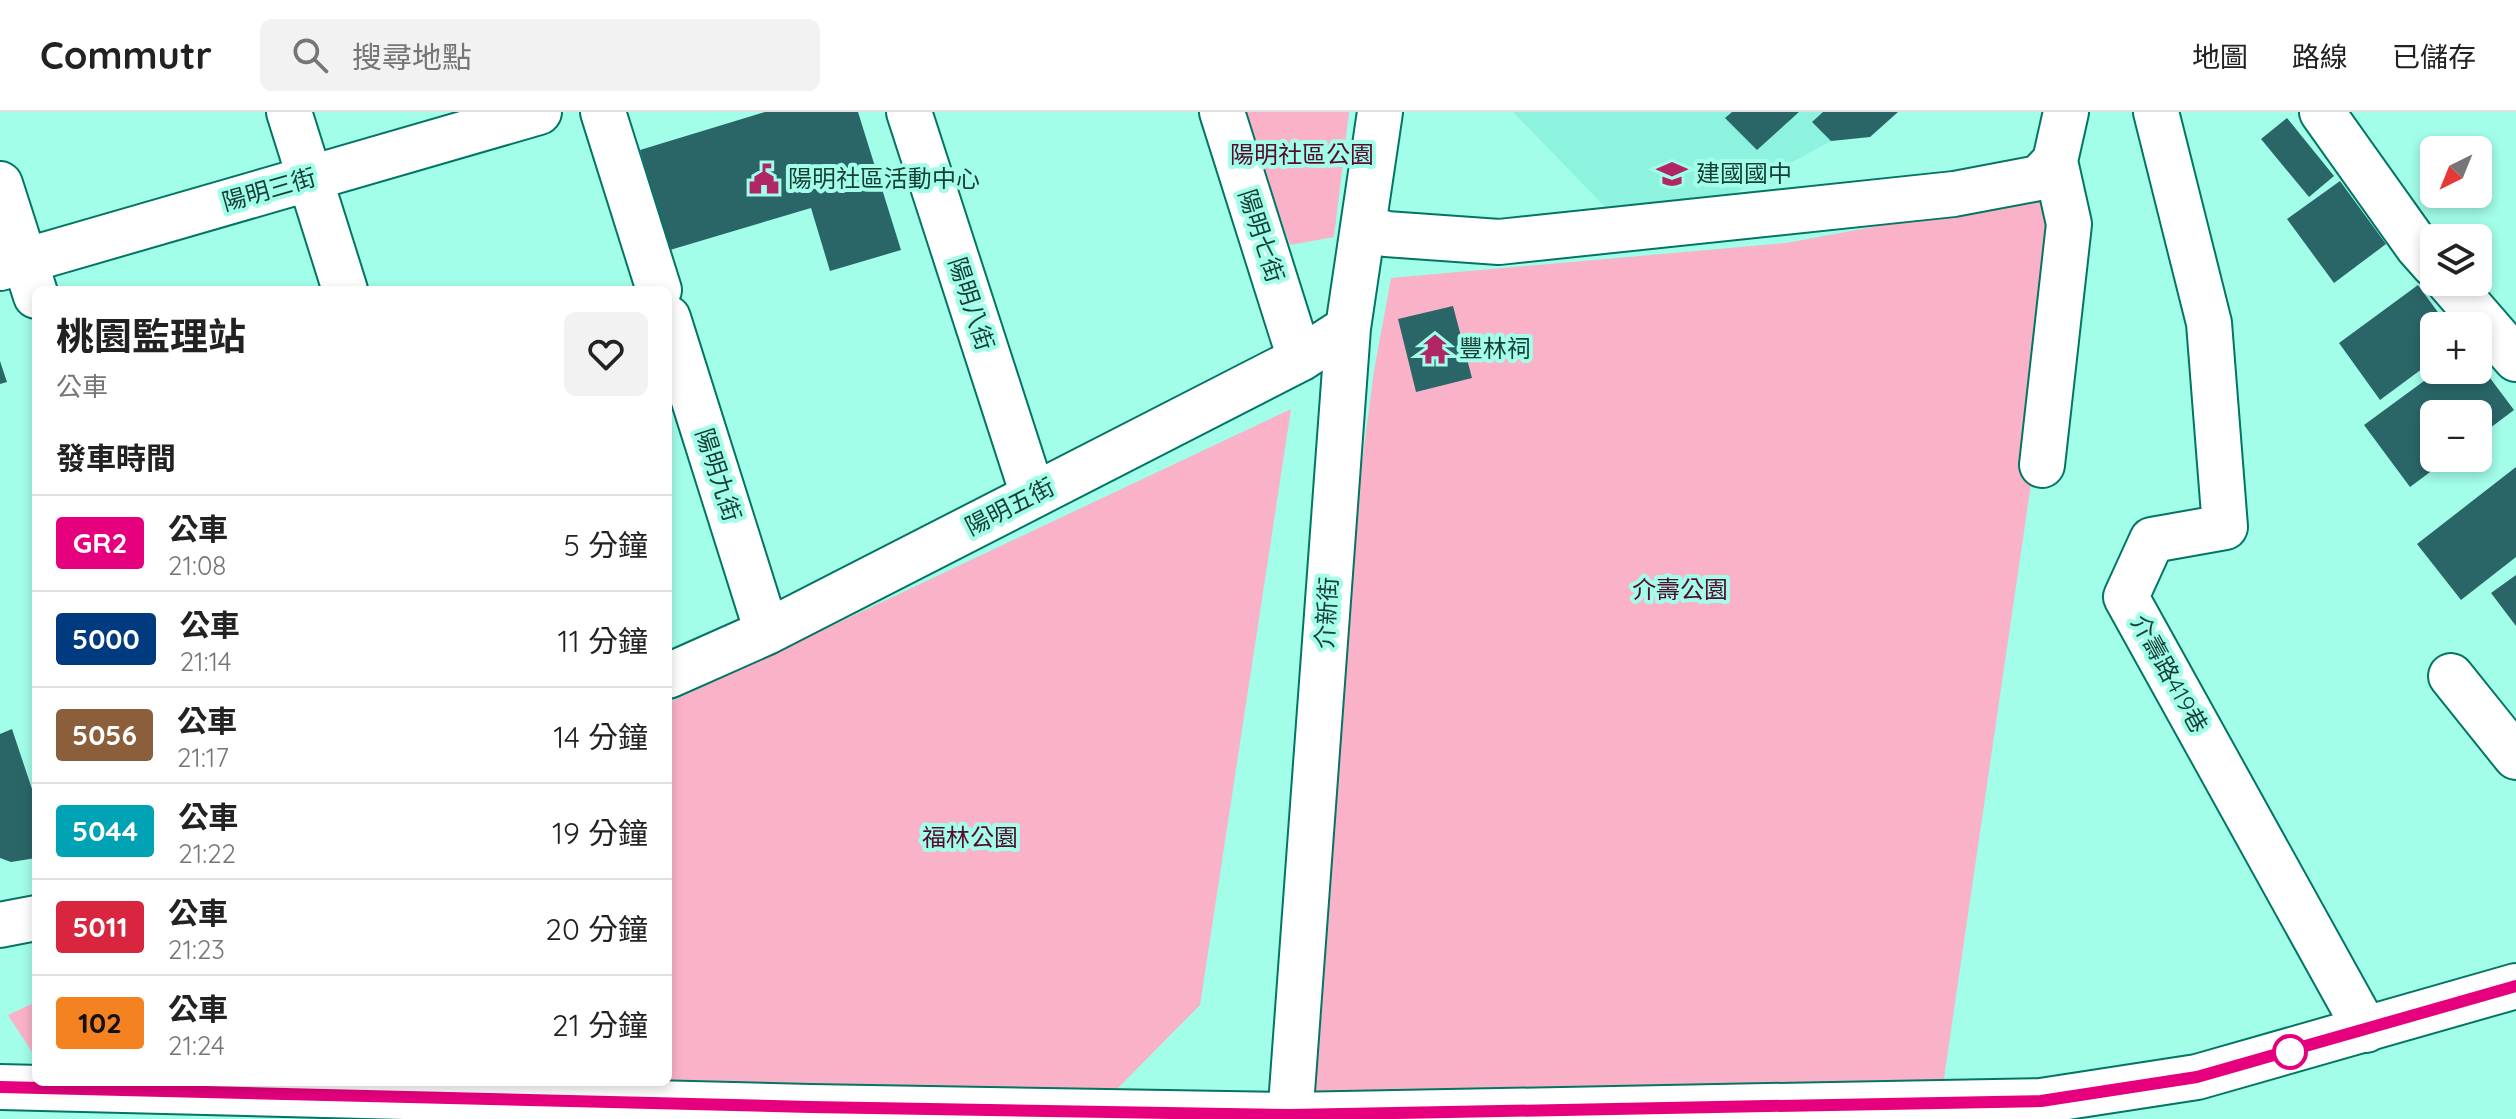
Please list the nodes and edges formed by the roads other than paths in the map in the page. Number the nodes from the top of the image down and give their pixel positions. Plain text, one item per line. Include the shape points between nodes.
1 (289, 112) edge
2 (539, 112) edge
3 (603, 112) edge
4 (909, 112) edge
5 (1222, 112) edge
6 (1380, 112) edge
7 (2066, 112) edge
8 (2156, 112) edge
9 (2322, 112) edge
10 (2055, 161) junction
11 (310, 179) junction
12 (0, 184) edge
13 (1364, 226) junction
14 (2420, 249) edge
15 (20, 275) edge
16 (344, 286) edge
17 (658, 286) edge
18 (2461, 296) edge
19 (1348, 328) junction
20 (672, 331) edge
21 (1300, 359) junction
22 (2516, 359) edge
23 (2042, 465) dead end
24 (1033, 495) junction
25 (767, 632) junction
26 (672, 674) edge
27 (2451, 676) dead end
28 (2516, 757) edge
29 (32, 919) edge
30 (0, 925) edge
31 (2516, 986) edge
32 (2366, 1030) junction
33 (0, 1087) edge
34 (2038, 1110) edge
35 (1290, 1117) edge

1 - 11 main road
2 - 11 main road, 陽明三街
3 - 17 main road
4 - 24 main road, 陽明八街
5 - 21 main road, 陽明七街
6 - 13 main road, 介新街
7 - 10 main road
8 - 32 main road, 介壽路419巷 via 2209,323 2225,527 2152,540 2126,597
9 - 14 main road
10 - 13 main road via 2039,178 1954,194 1499,242 1386,234
10 - 23 main road via 2069,224
11 - 15 main road, 陽明三街
11 - 16 main road
12 - 15 main road
13 - 19 main road, 介新街
18 - 22 main road
19 - 21 main road, 陽明五街
19 - 35 main road, 介新街
20 - 25 main road, 陽明九街
21 - 24 main road, 陽明五街
24 - 25 main road, 陽明五街
25 - 26 main road, 陽明五街
27 - 28 main road
29 - 30 main road
31 - 32 main road
32 - 34 main road via 2197,1077
33 - 35 main road
34 - 35 main road

